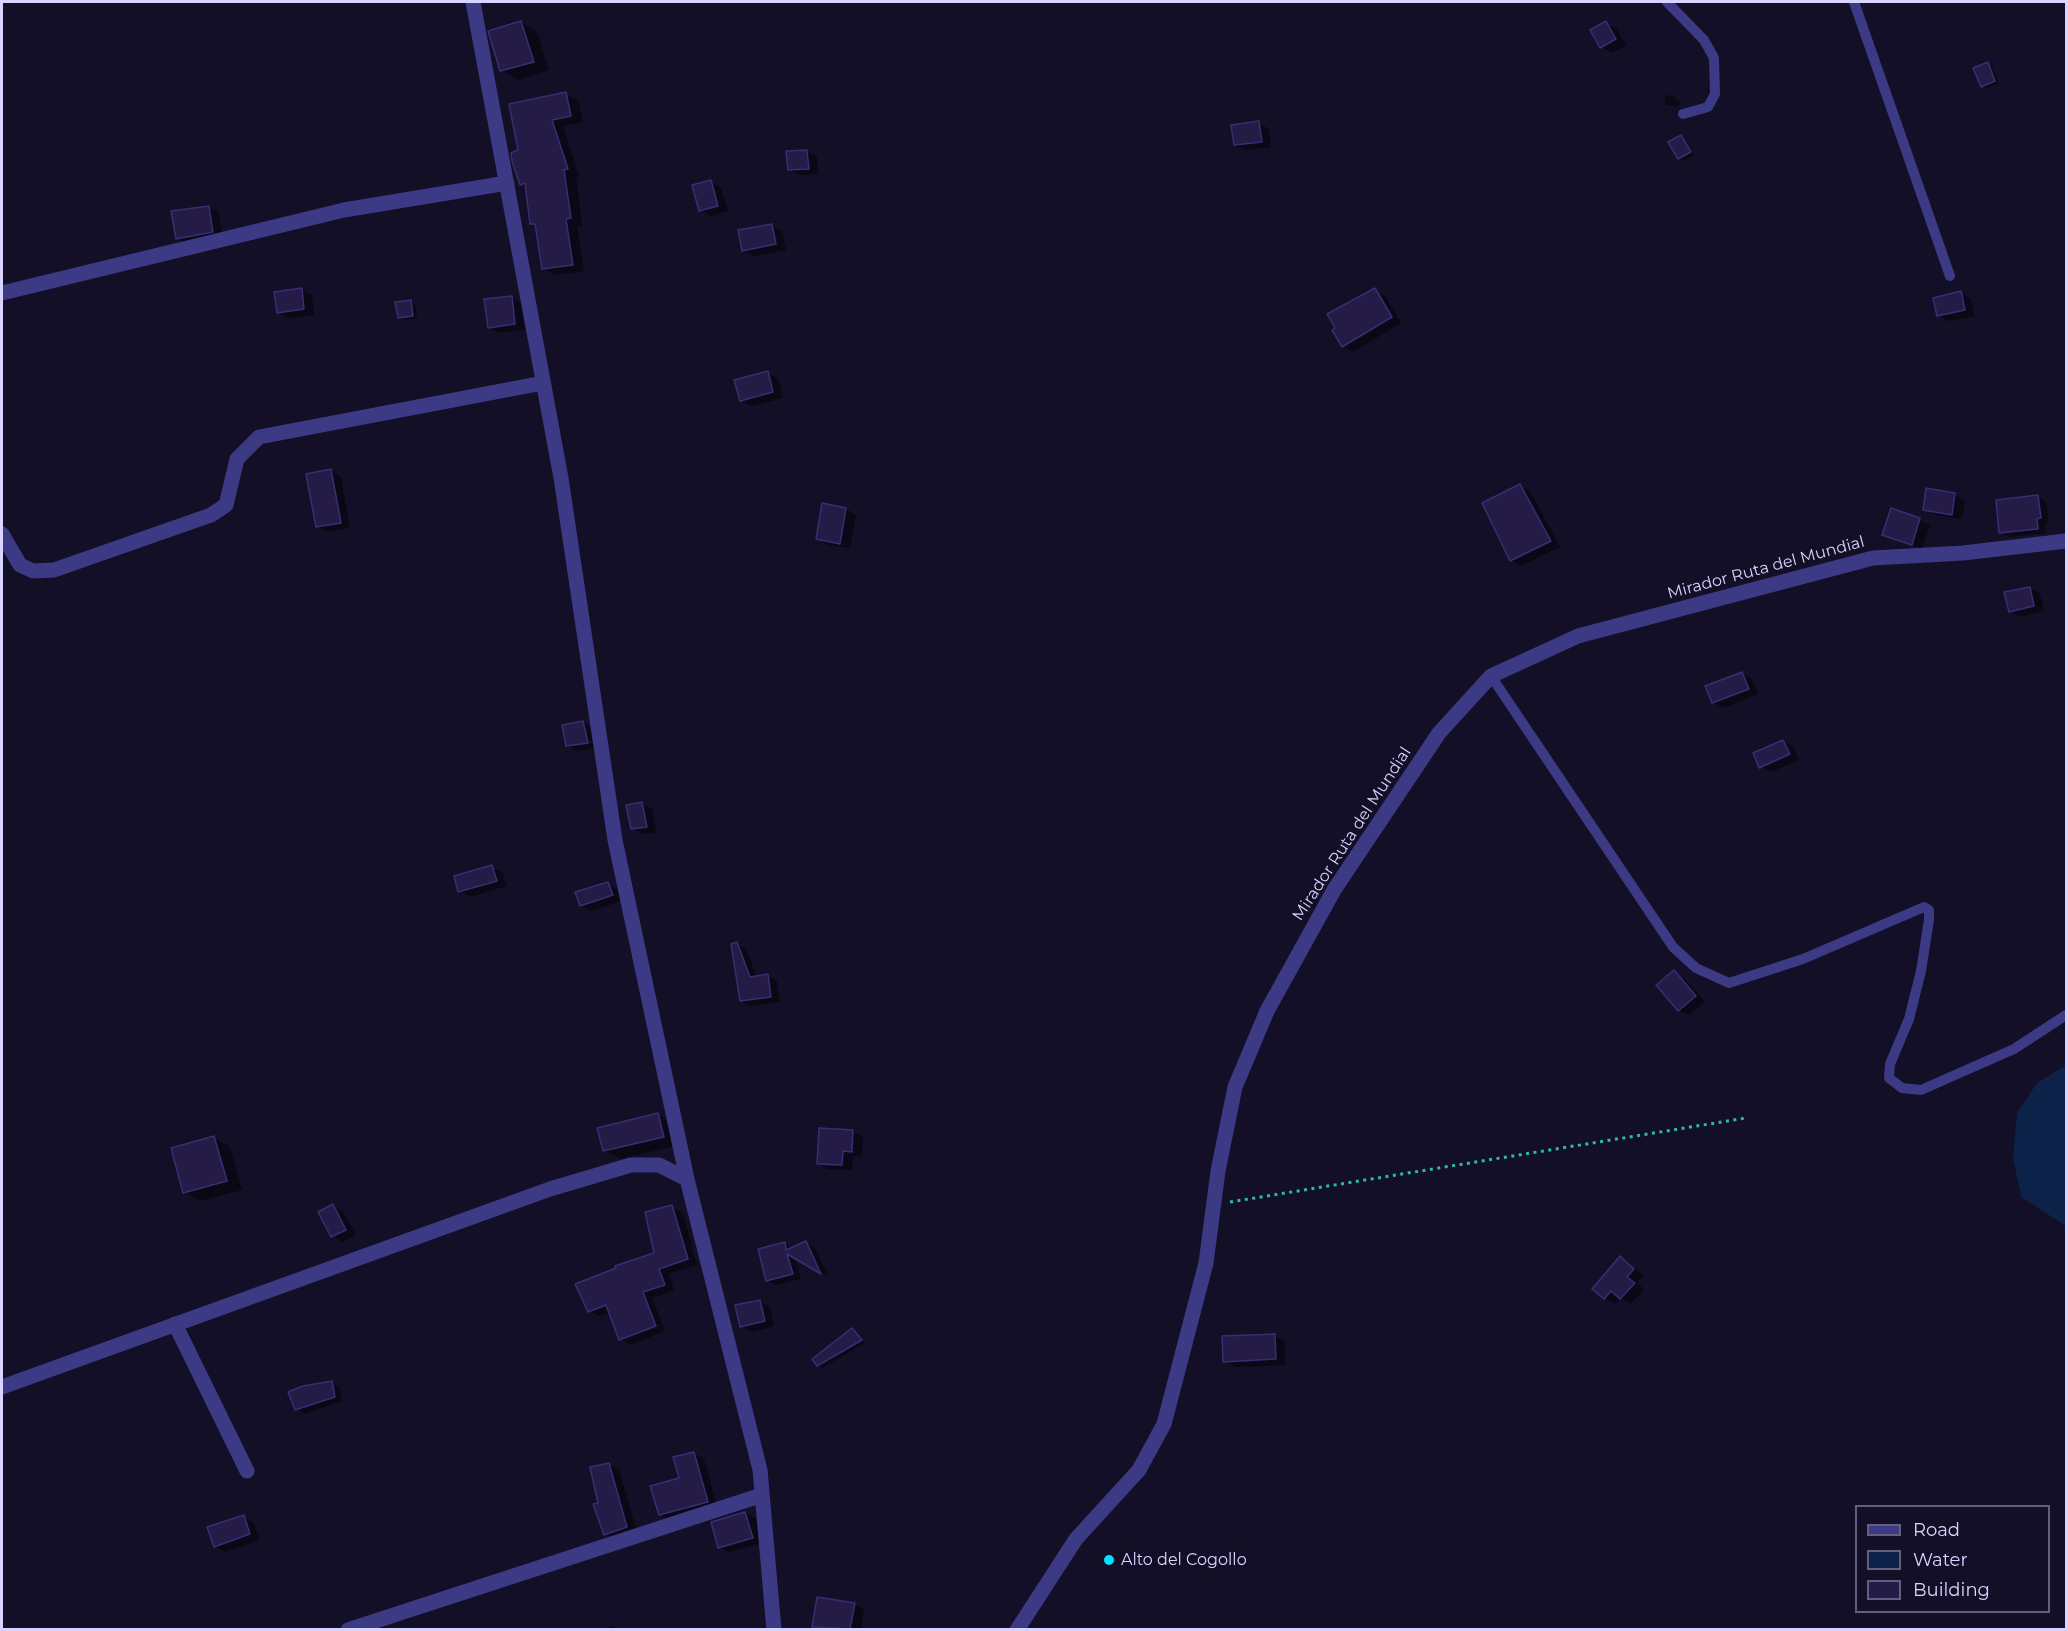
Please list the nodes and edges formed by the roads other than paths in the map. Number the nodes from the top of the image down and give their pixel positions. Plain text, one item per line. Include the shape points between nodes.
1 (473, 2) edge
2 (1667, 2) edge
3 (1854, 2) edge
4 (1683, 114) dead end
5 (507, 183) junction
6 (1950, 276) dead end
7 (2, 293) edge
8 (543, 382) junction
9 (2, 534) edge
10 (2067, 541) edge
11 (1491, 676) junction
12 (2067, 1015) edge
13 (687, 1179) junction
14 (175, 1324) junction
15 (2, 1387) edge
16 (247, 1471) dead end
17 (762, 1494) junction
18 (348, 1629) edge
19 (774, 1629) edge
20 (1017, 1629) edge

1 - 5 street
2 - 4 lane via 1704,40 1714,58 1715,94 1708,107
3 - 6 lane
5 - 7 street via 344,210
5 - 8 street
8 - 9 street via 259,437 237,459 226,505 211,515 54,570 33,571 20,565
8 - 13 street via 615,840
10 - 11 street, Mirador Ruta del Mundial via 1873,558 1578,636
11 - 12 lane via 1673,947 1696,968 1729,983 1803,959 1924,907 1929,910 1929,920 1922,971 1909,1019 1890,1064 1889,1078 1902,1088 1921,1090 2014,1049
11 - 20 street, Mirador Ruta del Mundial via 1439,733 1340,880 1267,1011 1235,1087 1218,1171 1206,1263 1164,1424 1139,1470 1076,1539
13 - 14 street via 659,1165 631,1165 550,1190
13 - 17 street via 760,1470
14 - 15 street
14 - 16 street
17 - 18 street
17 - 19 street

